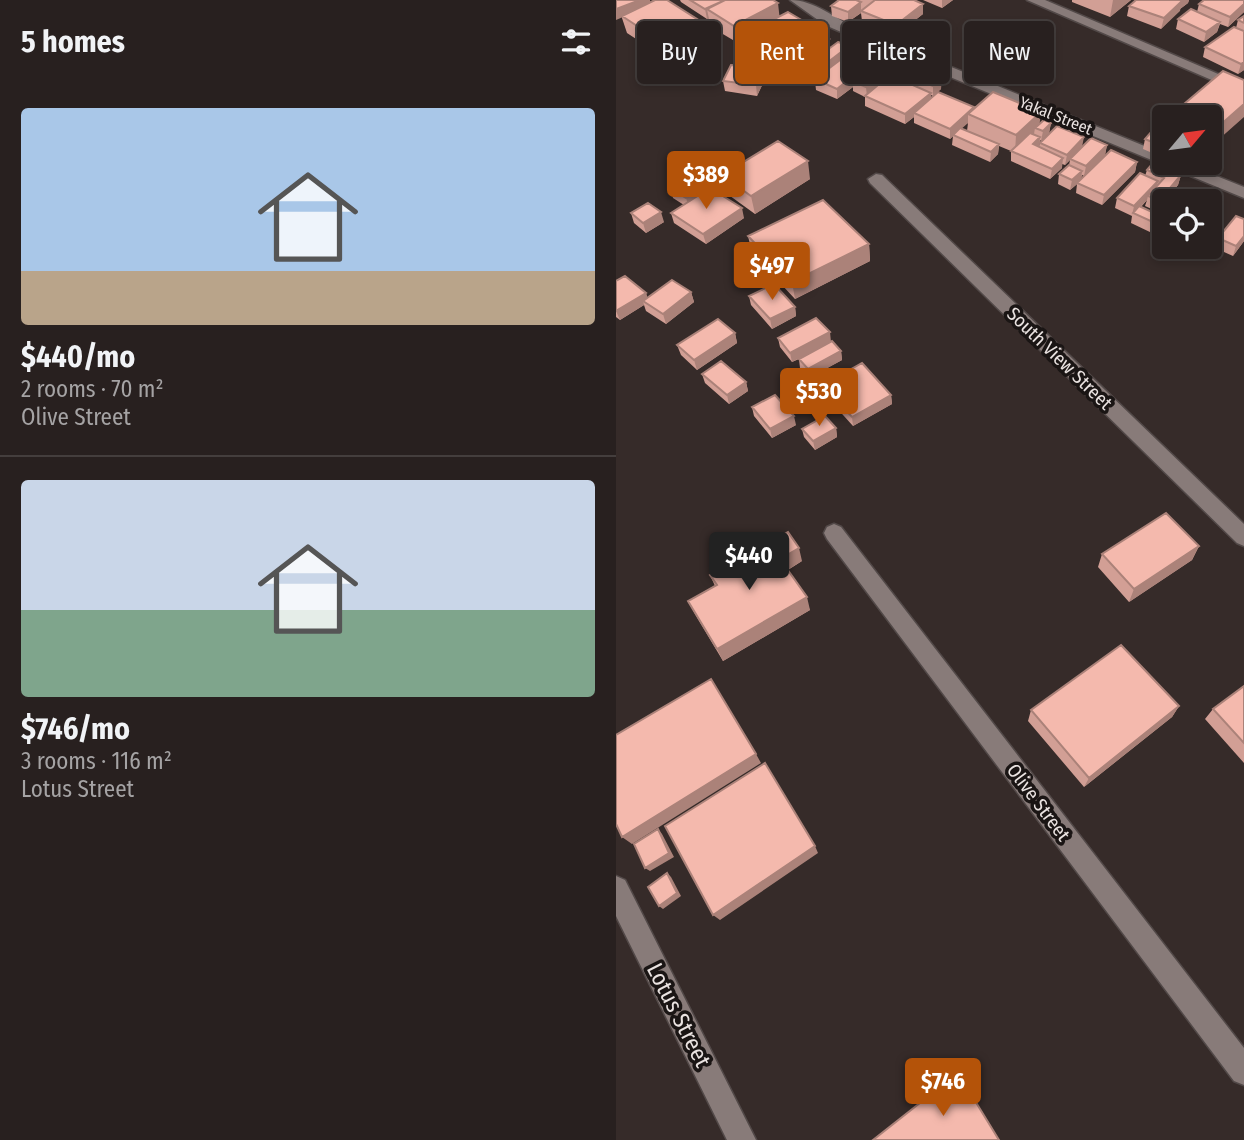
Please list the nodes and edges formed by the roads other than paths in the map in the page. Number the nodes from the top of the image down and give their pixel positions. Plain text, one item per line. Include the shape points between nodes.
1 (797, 0) edge
2 (1034, 0) edge
3 (1244, 90) edge
4 (1152, 155) edge
5 (1200, 175) edge
6 (876, 179) dead end
7 (1244, 193) edge
8 (1241, 530) edge
9 (834, 533) dead end
10 (616, 890) edge
11 (1244, 1072) edge
12 (742, 1140) edge

1 - 4 street, Yakal Street via 830,22
2 - 3 street
5 - 7 street
6 - 8 street, South View Street
9 - 11 street, Olive Street
10 - 12 street, Lotus Street

